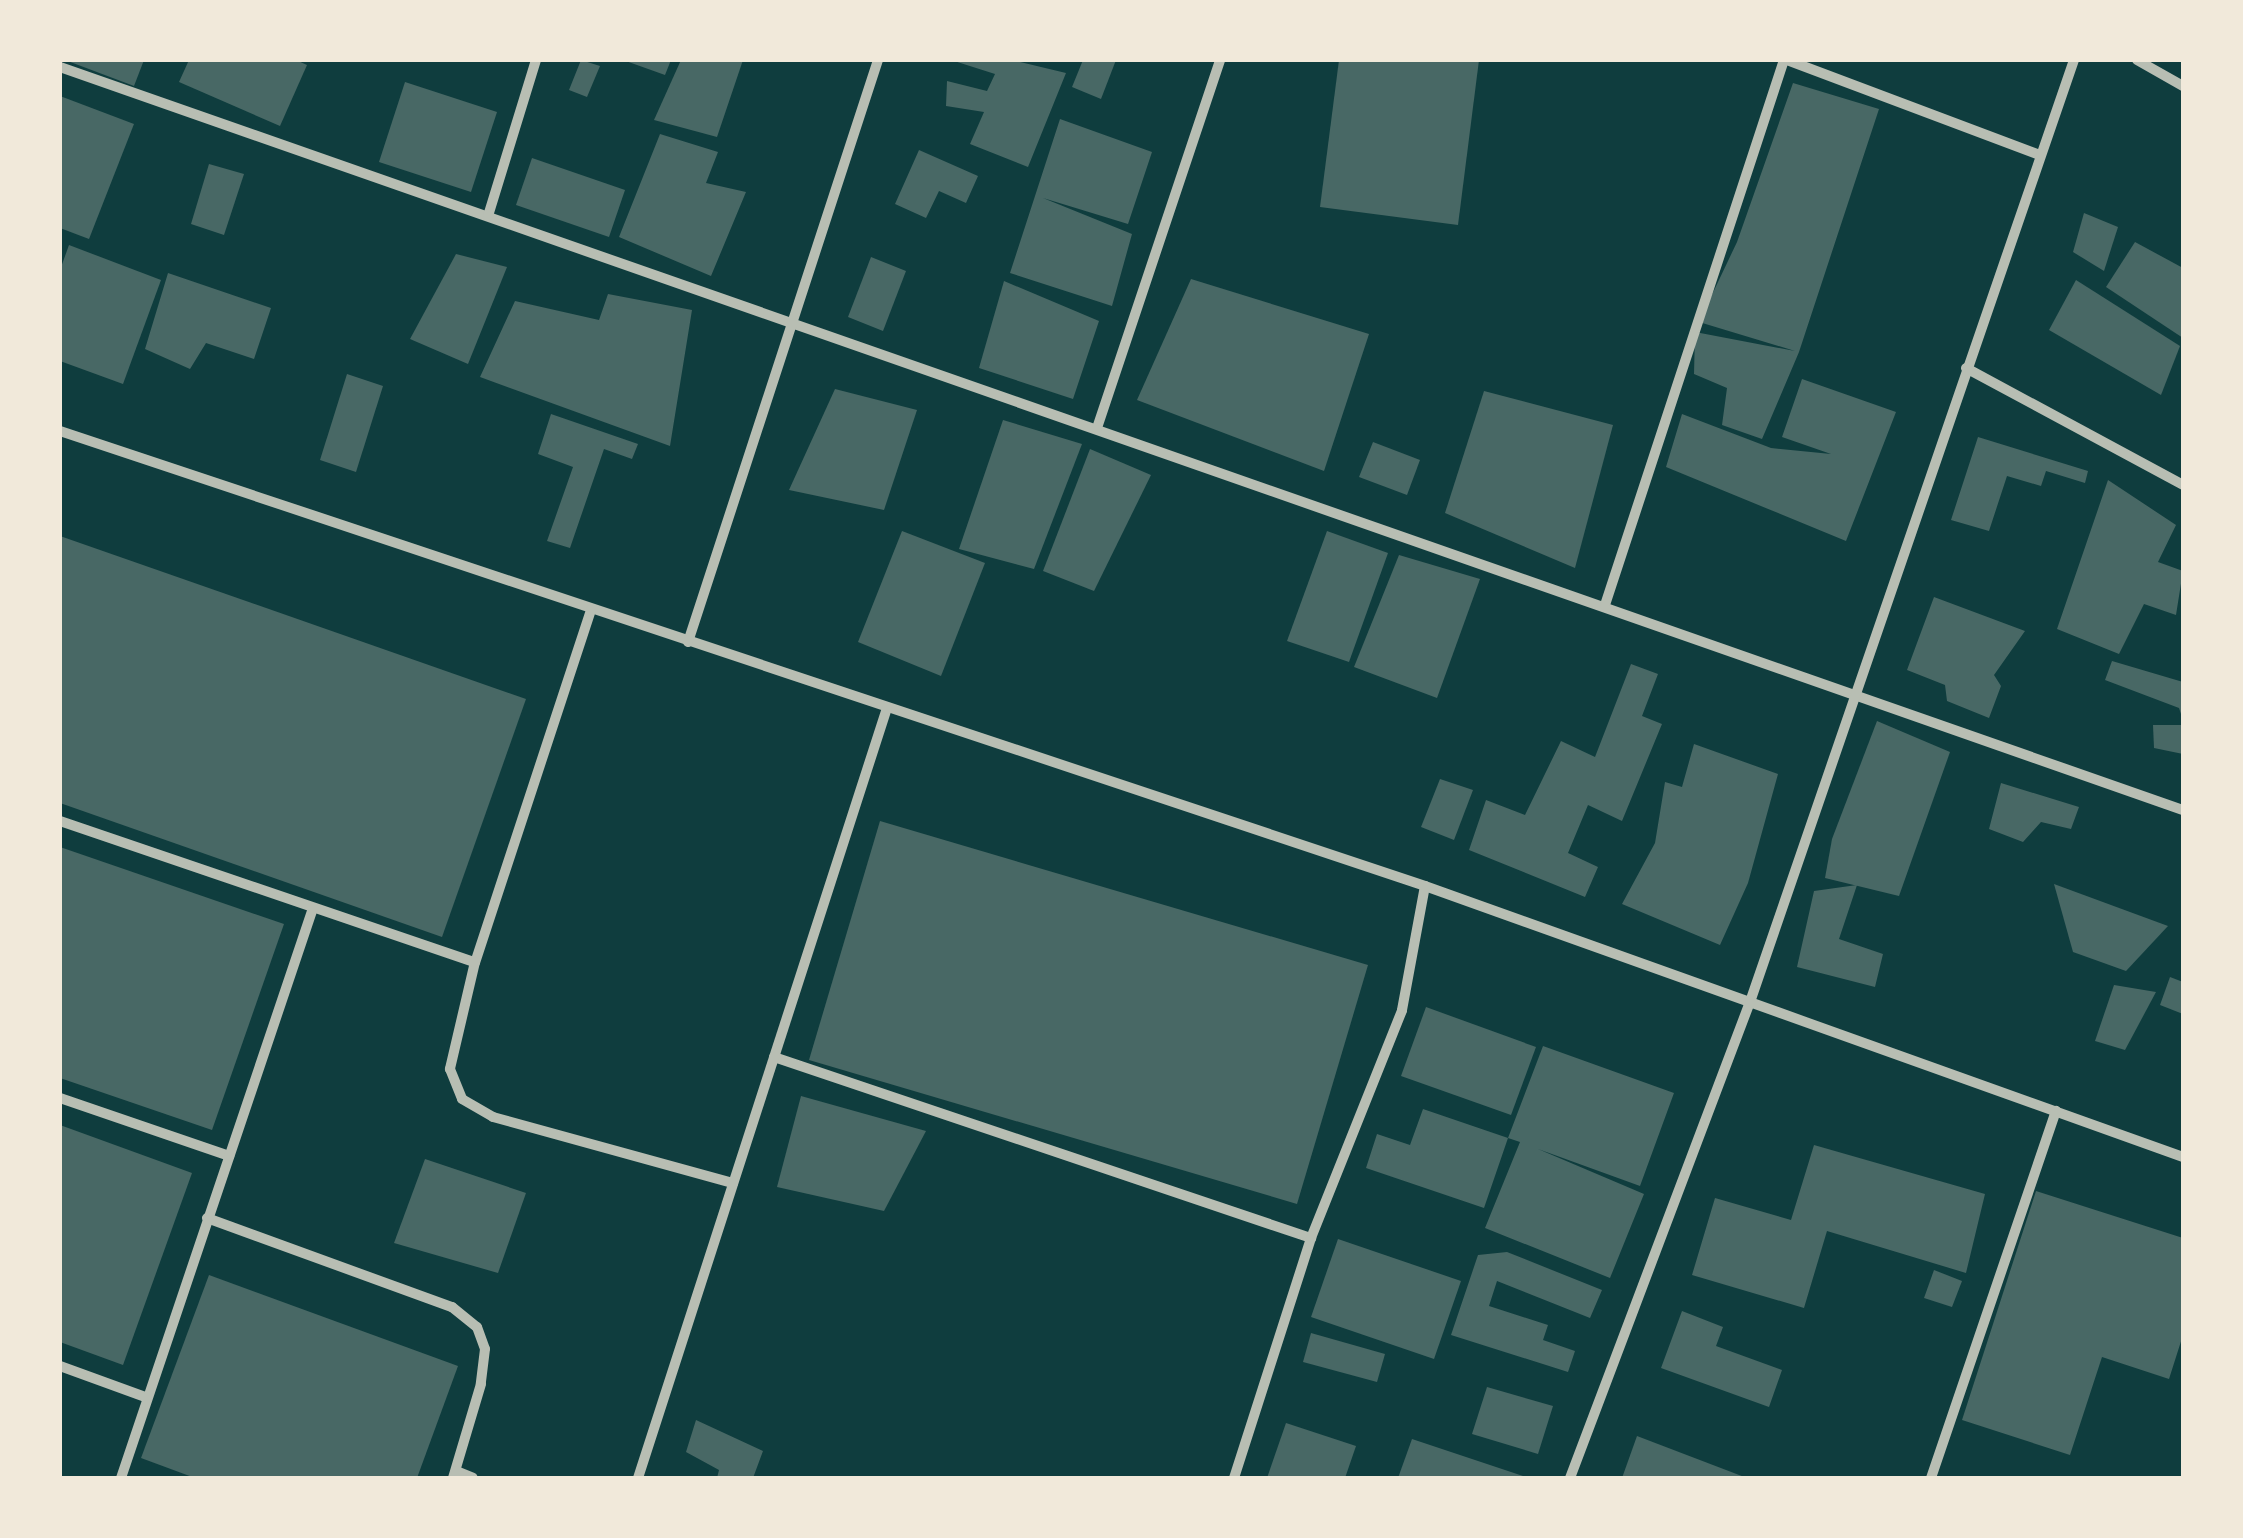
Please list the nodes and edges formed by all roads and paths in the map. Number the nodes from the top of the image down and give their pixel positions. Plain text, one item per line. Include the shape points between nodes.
1 (536, 60) edge
2 (878, 60) edge
3 (1220, 60) edge
4 (1786, 60) edge
5 (2074, 60) edge
6 (2137, 60) edge
7 (60, 67) edge
8 (2183, 86) edge
9 (2040, 155) junction
10 (488, 216) junction
11 (794, 323) junction
12 (1966, 368) junction
13 (1097, 428) junction
14 (60, 431) edge
15 (2183, 485) edge
16 (1605, 605) junction
17 (591, 610) junction
18 (688, 642) junction
19 (1856, 692) junction
20 (887, 708) junction
21 (2183, 810) edge
22 (60, 821) edge
23 (1426, 886) junction
24 (314, 908) junction
25 (474, 962) junction
26 (1750, 1002) junction
27 (774, 1057) junction
28 (60, 1098) edge
29 (2056, 1111) junction
30 (229, 1156) junction
31 (2183, 1156) edge
32 (733, 1183) junction
33 (207, 1218) junction
34 (1311, 1238) junction
35 (60, 1366) edge
36 (145, 1398) junction
37 (455, 1475) edge
38 (121, 1478) edge
39 (473, 1478) edge
40 (638, 1478) edge
41 (1234, 1478) edge
42 (1570, 1478) edge
43 (1932, 1478) edge

1 - 10 street
2 - 11 street
3 - 13 street
4 - 9 street
4 - 16 street
5 - 9 street
6 - 8 street
7 - 10 street
9 - 12 street
10 - 11 street
11 - 13 street
11 - 18 street
12 - 15 street
12 - 19 street
13 - 16 street
14 - 17 street
16 - 19 street
17 - 18 street
17 - 25 street
18 - 20 street
19 - 21 street
19 - 26 street
20 - 23 street
20 - 27 street
22 - 24 street
23 - 26 street
23 - 34 street via 1402,1010
24 - 25 street
24 - 30 street
25 - 32 street via 450,1070 462,1098 493,1117
26 - 29 street
26 - 42 street
27 - 32 street
27 - 34 street
28 - 30 street
29 - 31 street
29 - 43 street
30 - 33 street
32 - 40 street
33 - 36 street
33 - 37 street via 452,1307 477,1327 485,1348 481,1384
34 - 41 street
35 - 36 street
36 - 38 street
37 - 39 street

